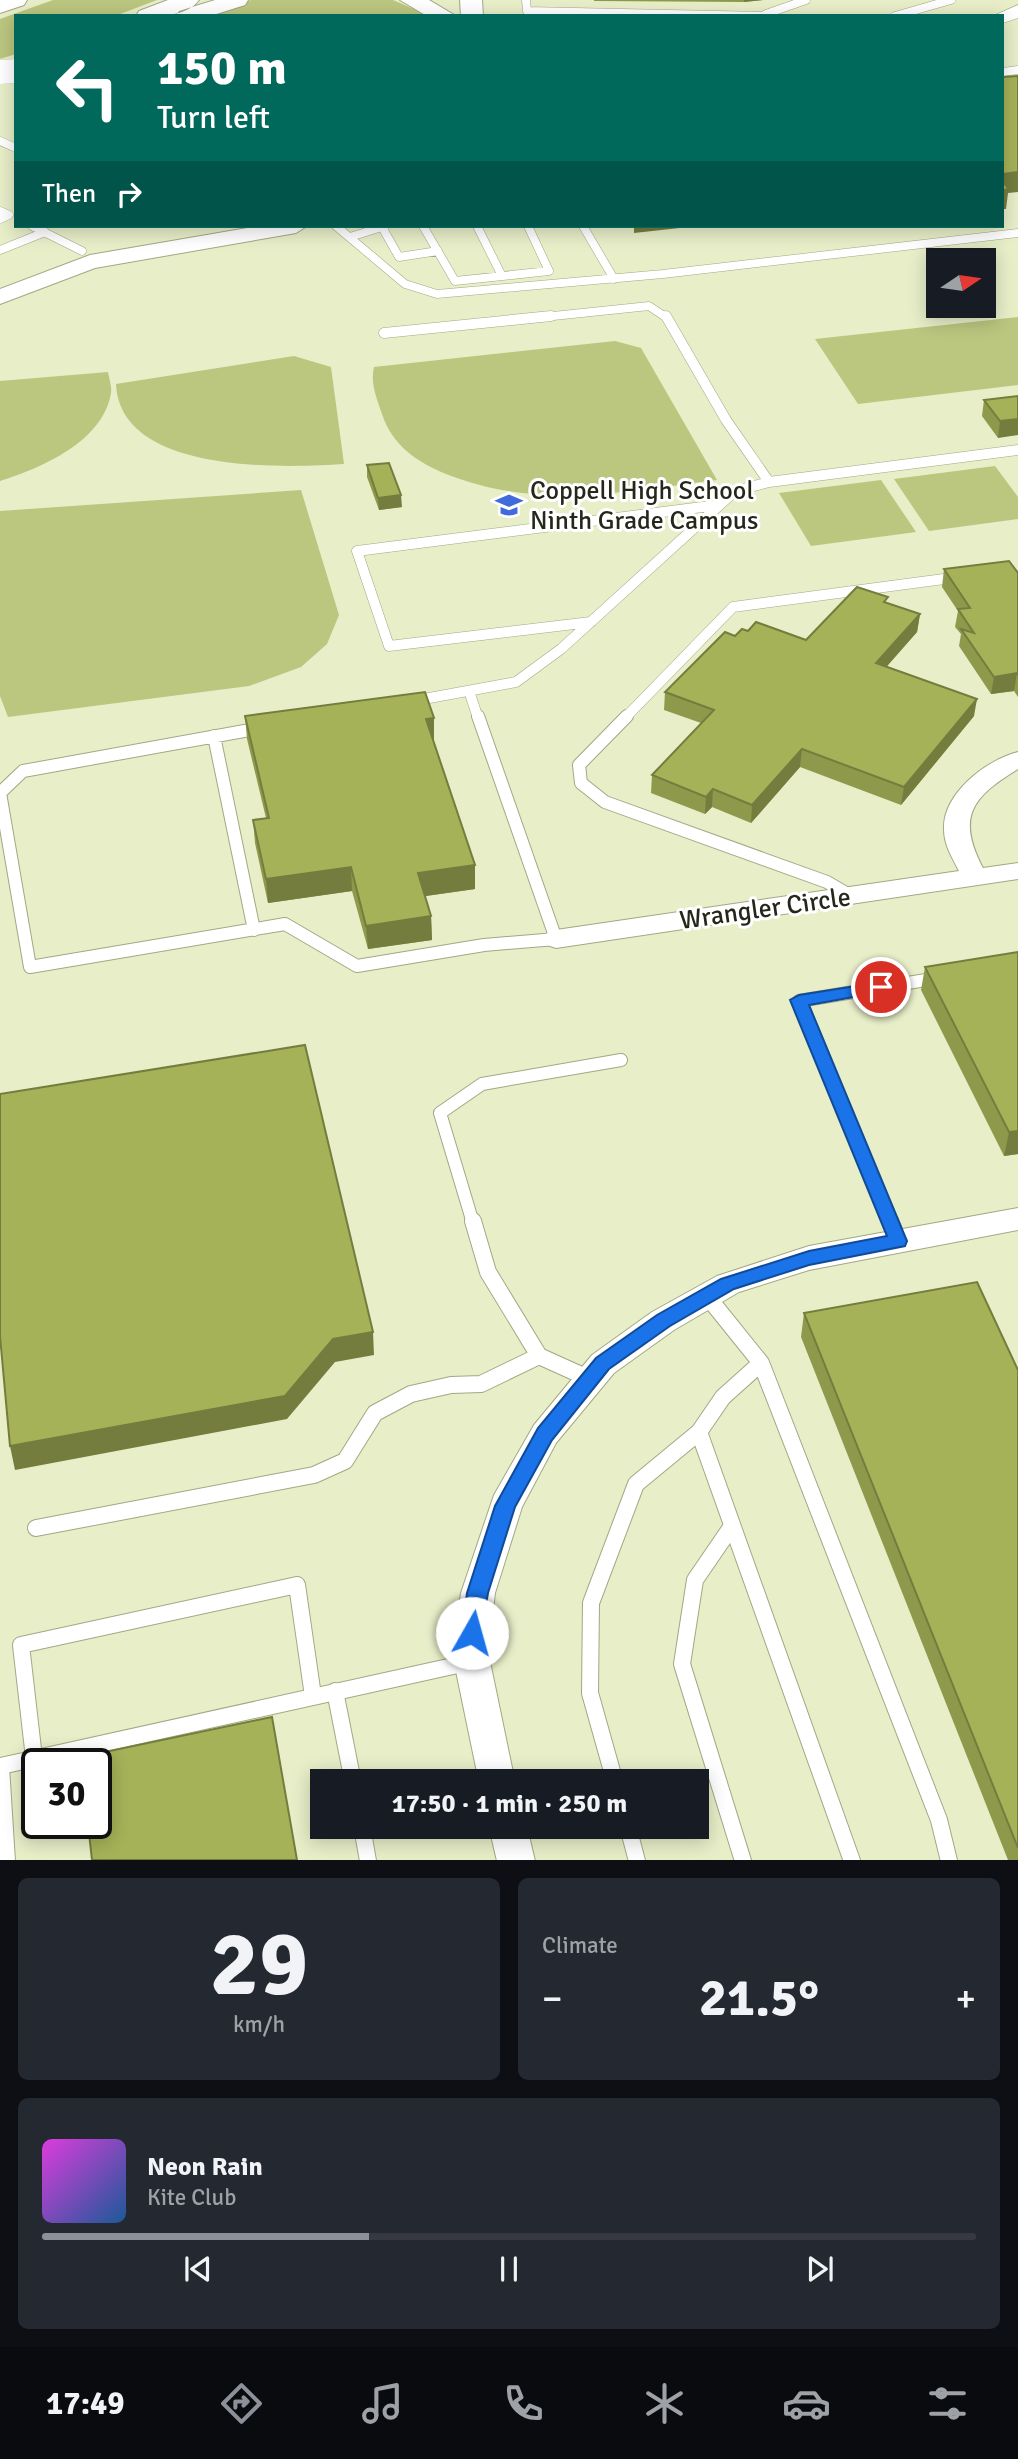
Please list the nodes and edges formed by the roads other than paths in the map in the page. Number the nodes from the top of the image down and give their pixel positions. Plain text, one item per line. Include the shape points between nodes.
1 (16, 0) edge
2 (188, 0) edge
3 (237, 0) edge
4 (411, 0) edge
5 (526, 0) edge
6 (566, 0) edge
7 (806, 0) edge
8 (951, 0) edge
9 (0, 6) edge
10 (567, 11) junction
11 (152, 14) edge
12 (193, 14) edge
13 (441, 14) edge
14 (717, 14) edge
15 (770, 14) edge
16 (902, 14) edge
17 (0, 211) edge
18 (10, 217) edge
19 (36, 228) edge
20 (213, 228) edge
21 (282, 228) edge
22 (339, 228) edge
23 (377, 228) edge
24 (384, 228) edge
25 (424, 228) edge
26 (478, 228) edge
27 (529, 228) edge
28 (584, 228) edge
29 (45, 232) junction
30 (1018, 233) edge
31 (350, 237) junction
32 (0, 250) edge
33 (438, 251) junction
34 (86, 256) junction
35 (502, 276) junction
36 (614, 279) junction
37 (0, 281) edge
38 (0, 297) edge
39 (384, 333) dead end
40 (1018, 450) edge
41 (769, 482) junction
42 (719, 505) junction
43 (977, 575) edge
44 (591, 622) junction
45 (469, 691) junction
46 (401, 703) edge
47 (278, 725) edge
48 (218, 736) junction
49 (1018, 759) edge
50 (1018, 871) edge
51 (975, 878) junction
52 (850, 896) junction
53 (254, 930) junction
54 (556, 939) junction
55 (950, 976) edge
56 (621, 1060) dead end
57 (1018, 1219) edge
58 (898, 1241) junction
59 (707, 1296) junction
60 (539, 1356) junction
61 (761, 1363) junction
62 (590, 1379) junction
63 (699, 1432) junction
64 (732, 1526) junction
65 (37, 1528) dead end
66 (472, 1662) junction
67 (335, 1691) junction
68 (313, 1696) junction
69 (33, 1748) edge
70 (79, 1748) edge
71 (21, 1761) edge
72 (350, 1769) edge
73 (494, 1769) edge
74 (611, 1769) edge
75 (364, 1839) edge
76 (511, 1839) edge
77 (631, 1839) edge
78 (7, 1860) edge
79 (368, 1860) edge
80 (516, 1860) edge
81 (637, 1860) edge
82 (743, 1860) edge
83 (852, 1860) edge
84 (948, 1860) edge

1 - 9 highway
2 - 11 highway
3 - 12 highway
4 - 13 highway
5 - 10 lane via 527,11
6 - 10 lane
7 - 15 lane
8 - 16 lane
10 - 14 lane
17 - 18 lane
19 - 29 lane
20 - 34 street via 176,232
21 - 34 street
22 - 31 lane
23 - 31 lane
24 - 33 lane via 399,257
25 - 33 lane
26 - 35 lane
27 - 35 lane via 549,271
28 - 36 lane
29 - 32 lane
29 - 34 lane
30 - 36 lane
31 - 36 lane via 405,284 437,294
33 - 35 lane via 455,281
34 - 37 street
34 - 38 street
39 - 41 lane via 649,306 658,309
40 - 41 lane
41 - 42 lane via 735,491
42 - 44 lane
42 - 44 lane via 357,551 389,646
43 - 52 lane via 733,607 579,765 581,783 604,802 827,882
44 - 45 lane via 516,682
45 - 46 lane
45 - 54 lane
47 - 48 lane
48 - 53 lane
48 - 53 lane via 23,771 0,793 30,967
49 - 51 street via 988,776 963,803 956,830
50 - 51 street, Wrangler Circle
51 - 52 street, Wrangler Circle
52 - 54 street, Wrangler Circle
53 - 54 lane via 285,924 356,966 484,945
55 - 58 lane via 799,1000
56 - 60 lane via 482,1084 440,1113 488,1272
57 - 58 street
58 - 59 street via 809,1258 728,1284
59 - 61 lane
59 - 62 street via 653,1328
60 - 62 lane
60 - 65 lane via 481,1384 411,1394 375,1413 345,1461 314,1475
61 - 63 lane via 723,1397
61 - 84 lane via 939,1820
62 - 66 street via 545,1434 506,1506 478,1593
63 - 64 lane
63 - 74 lane via 636,1484 591,1603 590,1693
64 - 82 lane via 695,1580 682,1664
64 - 83 lane
66 - 67 lane
66 - 73 street
67 - 68 lane
67 - 72 lane
68 - 69 lane via 297,1585 21,1645
68 - 70 lane
71 - 78 lane via 1,1766
75 - 79 lane
76 - 80 street
77 - 81 lane

